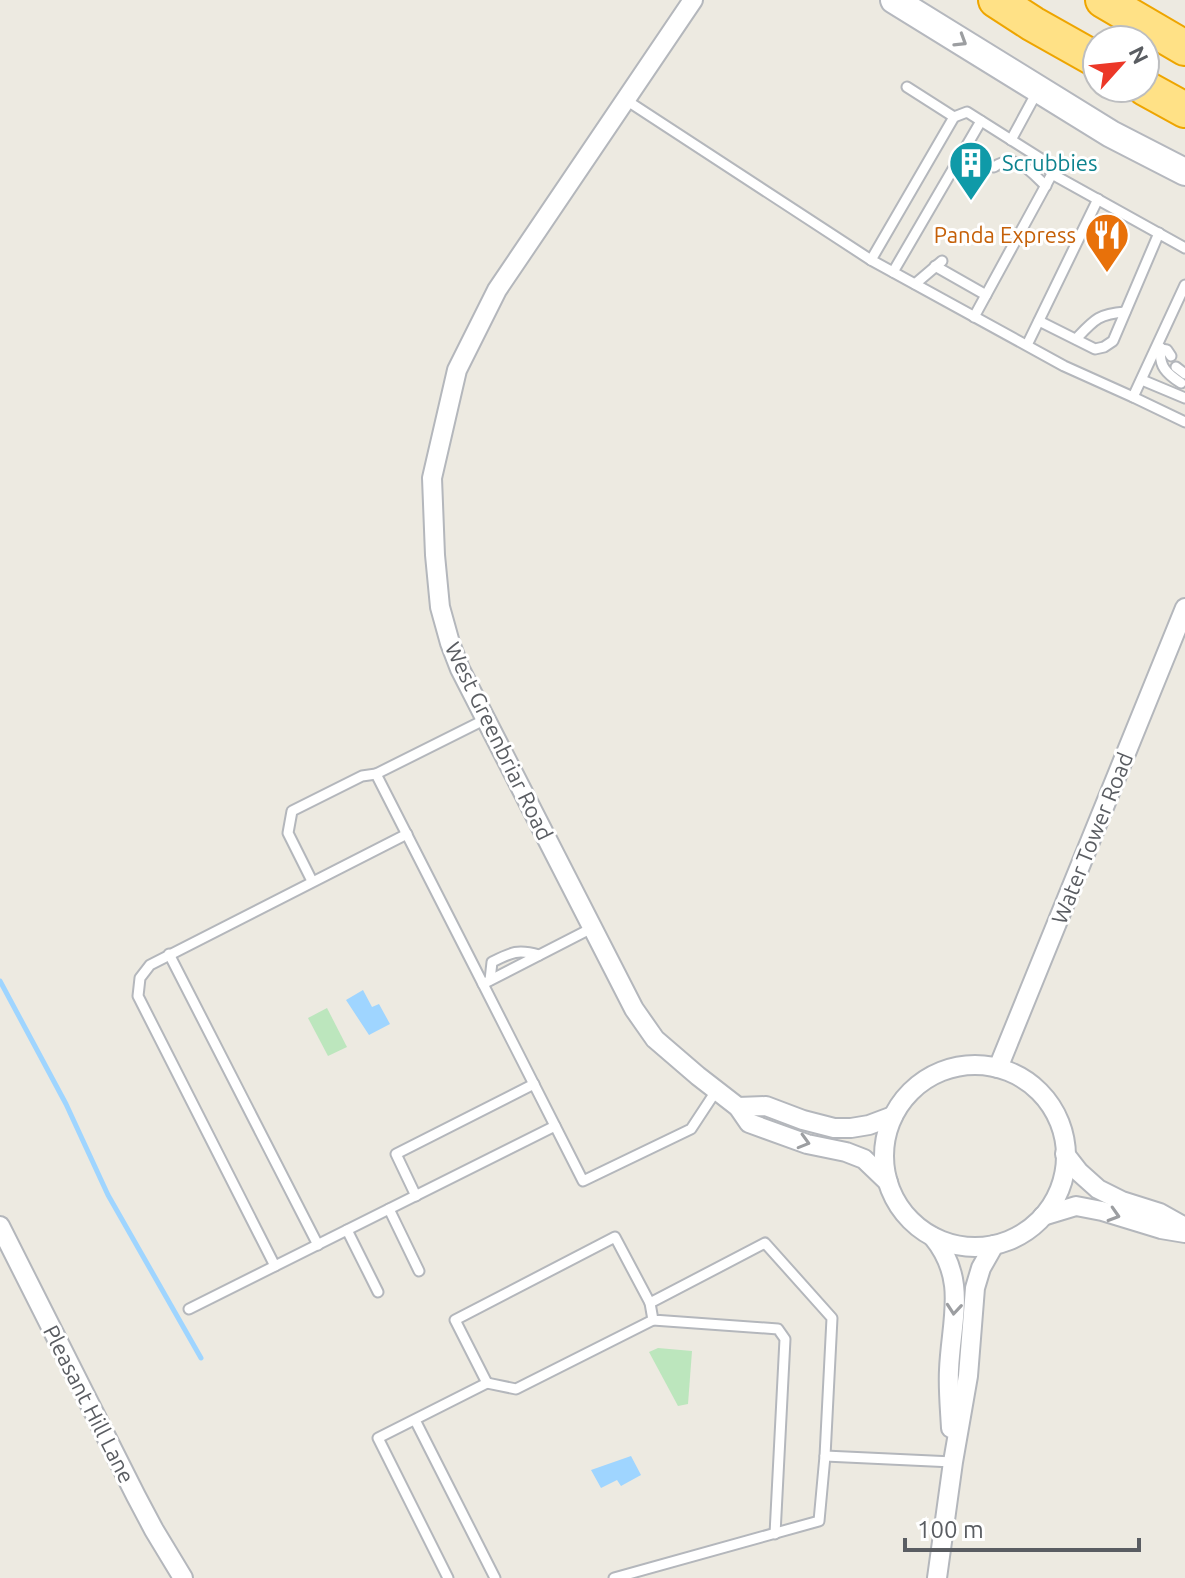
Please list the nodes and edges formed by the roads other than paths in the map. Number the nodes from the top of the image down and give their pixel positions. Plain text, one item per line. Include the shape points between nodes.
1 (693, 0) edge
2 (894, 0) edge
3 (996, 0) edge
4 (1103, 0) edge
5 (1185, 48) edge
6 (1081, 51) edge
7 (907, 87) dead end
8 (1039, 89) junction
9 (1161, 97) edge
10 (626, 100) junction
11 (1185, 110) edge
12 (954, 117) junction
13 (981, 121) junction
14 (1011, 140) junction
15 (994, 167) dead end
16 (1185, 172) edge
17 (1052, 174) junction
18 (1046, 186) junction
19 (1098, 199) junction
20 (1159, 233) junction
21 (1185, 248) edge
22 (871, 260) junction
23 (893, 272) junction
24 (915, 284) junction
25 (1185, 285) edge
26 (986, 295) junction
27 (1125, 312) junction
28 (974, 317) junction
29 (1039, 321) junction
30 (1076, 339) junction
31 (1027, 345) junction
32 (1160, 346) junction
33 (1171, 356) dead end
34 (1176, 367) dead end
35 (1183, 378) edge
36 (1142, 380) junction
37 (1133, 397) junction
38 (1185, 398) edge
39 (1185, 422) edge
40 (1185, 608) edge
41 (486, 719) junction
42 (376, 774) junction
43 (407, 834) junction
44 (312, 881) junction
45 (592, 928) junction
46 (169, 954) junction
47 (539, 955) junction
48 (486, 982) junction
49 (998, 1068) junction
50 (534, 1084) junction
51 (716, 1091) junction
52 (738, 1107) junction
53 (893, 1116) junction
54 (555, 1126) junction
55 (1065, 1154) junction
56 (888, 1182) junction
57 (416, 1196) junction
58 (389, 1209) junction
59 (1043, 1216) junction
60 (0, 1226) edge
61 (347, 1230) junction
62 (1185, 1230) edge
63 (933, 1237) junction
64 (318, 1245) junction
65 (994, 1245) junction
66 (275, 1266) junction
67 (419, 1271) dead end
68 (378, 1292) dead end
69 (650, 1303) junction
70 (189, 1309) dead end
71 (653, 1320) junction
72 (487, 1383) junction
73 (415, 1420) junction
74 (825, 1456) junction
75 (953, 1462) junction
76 (775, 1534) junction
77 (653, 1573) edge
78 (183, 1578) edge
79 (448, 1578) edge
80 (495, 1578) edge
81 (614, 1578) edge
82 (937, 1578) edge

1 - 10 street, West Greenbriar Road
2 -> 8 main road
3 - 6 highway
4 - 5 highway
7 - 12 lane
8 - 14 lane
8 - 16 main road
9 - 11 highway
10 - 22 lane
10 - 41 street, West Greenbriar Road via 497,290 457,370 432,478 440,607 460,669
12 - 13 lane via 967,112
12 - 22 lane
13 - 14 lane
13 - 23 lane
14 - 17 lane via 1043,160
15 - 18 lane via 1004,160 1014,162
17 - 18 lane
17 - 19 lane
18 - 26 lane
19 - 20 lane
19 - 29 lane
20 - 21 lane
20 - 27 lane
22 - 23 lane
23 - 24 lane
24 - 26 lane via 938,263
24 - 28 lane
25 - 32 lane
26 - 28 lane
27 - 30 lane via 1106,314
27 - 30 lane via 1113,341 1104,347 1095,349
28 - 31 lane
29 - 30 lane
29 - 31 lane
31 - 37 lane
32 - 33 lane
32 - 35 lane via 1164,371
32 - 36 lane
34 - 35 lane
36 - 37 lane
36 - 38 lane
37 - 39 lane
40 - 49 street, Water Tower Road
41 - 42 lane
41 - 45 street, West Greenbriar Road
42 - 43 lane
42 - 44 lane via 292,811 288,833
43 - 44 lane
43 - 48 lane
44 - 46 lane
45 - 47 lane
45 - 51 street, West Greenbriar Road via 655,1039
46 - 64 lane
46 - 66 lane via 140,978 138,996
47 - 48 lane
47 - 48 lane via 513,952 492,962
48 - 50 lane
49 - 53 street via 962,1065 934,1074 910,1092
49 - 55 street via 1043,1096 1059,1121
50 - 54 lane
50 - 57 lane via 396,1154
51 - 52 street, West Greenbriar Road
51 - 54 lane via 691,1129 583,1181
52 - 53 street via 766,1106 834,1128 869,1125
52 -> 56 street, West Greenbriar Road via 759,1128 864,1159
53 - 56 street via 884,1144
54 - 57 lane
55 - 59 street via 1063,1177
55 - 62 street via 1098,1189 1160,1213
56 - 63 street via 898,1205
57 - 58 lane
58 - 61 lane
58 - 67 lane
59 -> 62 street via 1076,1206 1161,1229
59 - 65 street via 1022,1234
60 - 78 street, Pleasant Hill Lane
61 - 64 lane
61 - 68 lane
63 - 65 street via 963,1246
63 -> 75 street via 949,1261 955,1289 949,1372
64 - 66 lane
65 - 75 street via 975,1288 968,1376
66 - 70 lane
69 - 71 lane
69 - 72 lane via 615,1237 455,1320
69 - 74 lane via 765,1243 832,1318
71 - 72 lane via 516,1389
71 - 76 lane via 778,1329 785,1339
72 - 73 lane
73 - 79 lane via 378,1438
73 - 80 lane
74 - 75 lane
74 - 76 lane via 819,1521
75 - 82 street
76 - 77 lane
77 - 81 lane

